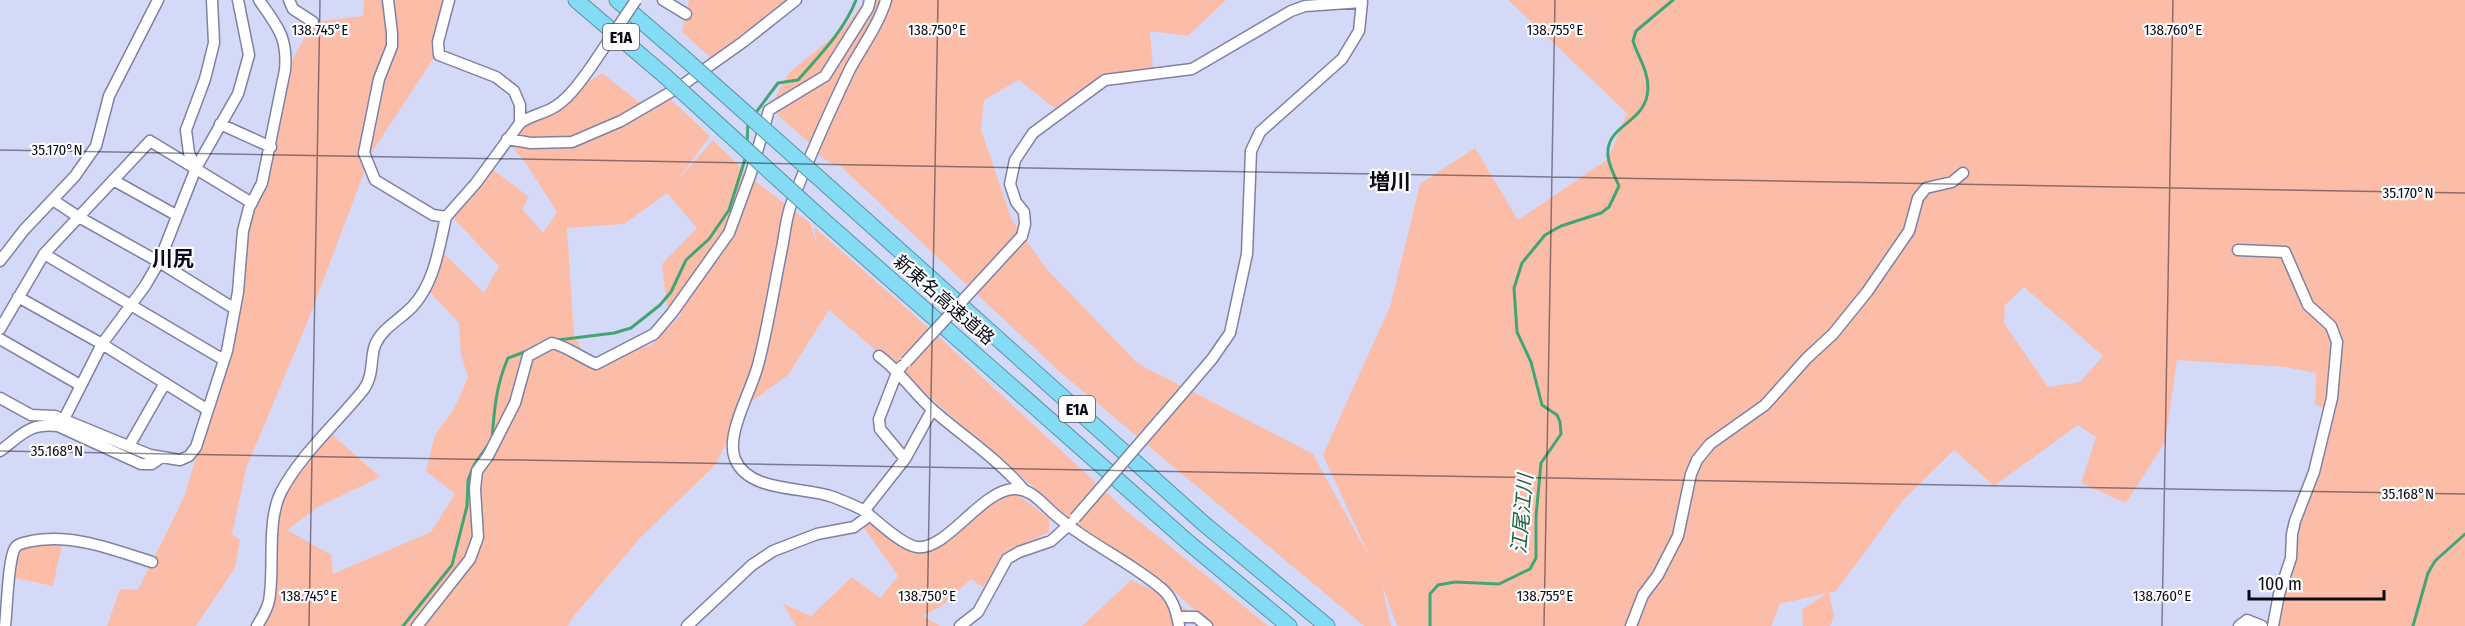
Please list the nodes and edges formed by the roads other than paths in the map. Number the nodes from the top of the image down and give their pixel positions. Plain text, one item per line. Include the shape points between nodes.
1 (158, 0) edge
2 (212, 0) edge
3 (238, 0) edge
4 (259, 0) edge
5 (289, 0) edge
6 (388, 0) edge
7 (449, 0) edge
8 (576, 0) edge
9 (617, 0) edge
10 (636, 0) edge
11 (663, 0) edge
12 (796, 0) edge
13 (870, 0) edge
14 (886, 0) edge
15 (686, 14) dead end
16 (313, 22) dead end
17 (520, 123) junction
18 (220, 124) junction
19 (507, 139) junction
20 (271, 147) junction
21 (196, 168) junction
22 (1963, 173) dead end
23 (113, 180) junction
24 (53, 200) junction
25 (252, 203) junction
26 (176, 215) junction
27 (77, 216) junction
28 (446, 217) junction
29 (2238, 250) dead end
30 (44, 254) junction
31 (0, 261) edge
32 (159, 262) junction
33 (18, 297) junction
34 (131, 307) junction
35 (235, 309) junction
36 (0, 330) edge
37 (0, 339) edge
38 (102, 344) junction
39 (879, 356) dead end
40 (224, 360) junction
41 (902, 366) junction
42 (165, 383) junction
43 (80, 385) junction
44 (0, 398) edge
45 (208, 410) junction
46 (932, 410) junction
47 (70, 425) junction
48 (129, 447) junction
49 (0, 452) edge
50 (162, 457) junction
51 (905, 459) junction
52 (1024, 490) junction
53 (867, 513) junction
54 (1072, 522) junction
55 (152, 562) dead end
56 (1178, 621) edge
57 (5, 626) edge
58 (257, 626) edge
59 (417, 626) edge
60 (687, 626) edge
61 (960, 626) edge
62 (1207, 626) edge
63 (1289, 626) edge
64 (1327, 626) edge
65 (1631, 626) edge
66 (2239, 626) edge
67 (2262, 626) edge
68 (2273, 626) edge

1 - 24 street via 109,96 96,146
2 - 21 street via 214,43 186,130
3 - 18 street via 249,55 238,94
4 - 20 street via 279,28 287,51
5 - 16 street via 293,9
6 - 28 street via 392,46 379,79 364,153 375,180 433,215
7 - 17 street via 438,42 439,55 496,77 514,91 520,105
8 - 63 highway, 新東名高速道路 / E1A, bridge via 1189,543
9 - 64 highway, 新東名高速道路 / E1A, bridge via 1203,523
10 - 17 street, bridge via 570,95
11 - 15 street
12 - 19 street via 690,80 621,122 572,142
13 - 59 street via 825,76 769,110 729,233 654,334 596,364 552,343 528,356 515,404 477,471 478,537 470,559
14 - 53 street via 825,120 790,206 758,366 732,445 741,470 752,479 832,496
17 - 19 street
18 - 20 street
18 - 21 street
19 - 28 street
20 - 25 street via 262,183
21 - 23 street via 150,141
21 - 25 street
21 - 26 street
22 - 65 street via 1952,182 1926,188 1918,198 1909,231 1833,334 1765,405 1710,444 1696,460 1678,536 1643,595
23 - 26 street
23 - 27 street
24 - 27 street
24 - 31 street
25 - 35 street via 243,231
26 - 32 street
27 - 30 street
27 - 32 street
28 - 58 street via 435,266 423,294 383,333 375,345 366,386 280,494 274,520 268,602
29 - 68 street via 2284,252 2308,305 2331,326 2337,342 2332,398 2314,472 2295,521 2291,558
30 - 33 street
30 - 34 street
32 - 34 street
32 - 35 street
33 - 36 street
33 - 38 street
34 - 38 street
34 - 40 street
35 - 40 street
37 - 43 street
38 - 42 street
38 - 43 street
39 - 41 street
40 - 45 street
41 - 46 street
41 - 51 street via 879,419 880,429
41 - 54 street, bridge via 1022,236 1024,212 1010,184 1015,160 1033,133 1105,80 1192,69 1292,10 1362,2 1359,31 1342,59 1260,132 1251,151 1247,254 1230,333
42 - 45 street
42 - 48 street
43 - 47 street
44 - 47 street via 31,415 55,416
45 - 50 street via 196,447 189,456 180,460
46 - 51 street
46 - 52 street via 1008,471
47 - 48 street
47 - 49 street via 44,424 25,429
47 - 50 street via 141,464 152,464
48 - 50 street
51 - 53 street
52 - 53 street via 997,493 938,541 926,546 908,544
52 - 54 street
53 - 60 street via 854,527 817,534 773,551 752,565
54 - 56 street via 1164,590
54 - 61 street via 1052,541 1007,559 978,612
55 - 57 street via 74,540 45,538 19,544 15,548
56 - 62 street via 1196,617
66 - 67 street via 2247,621

